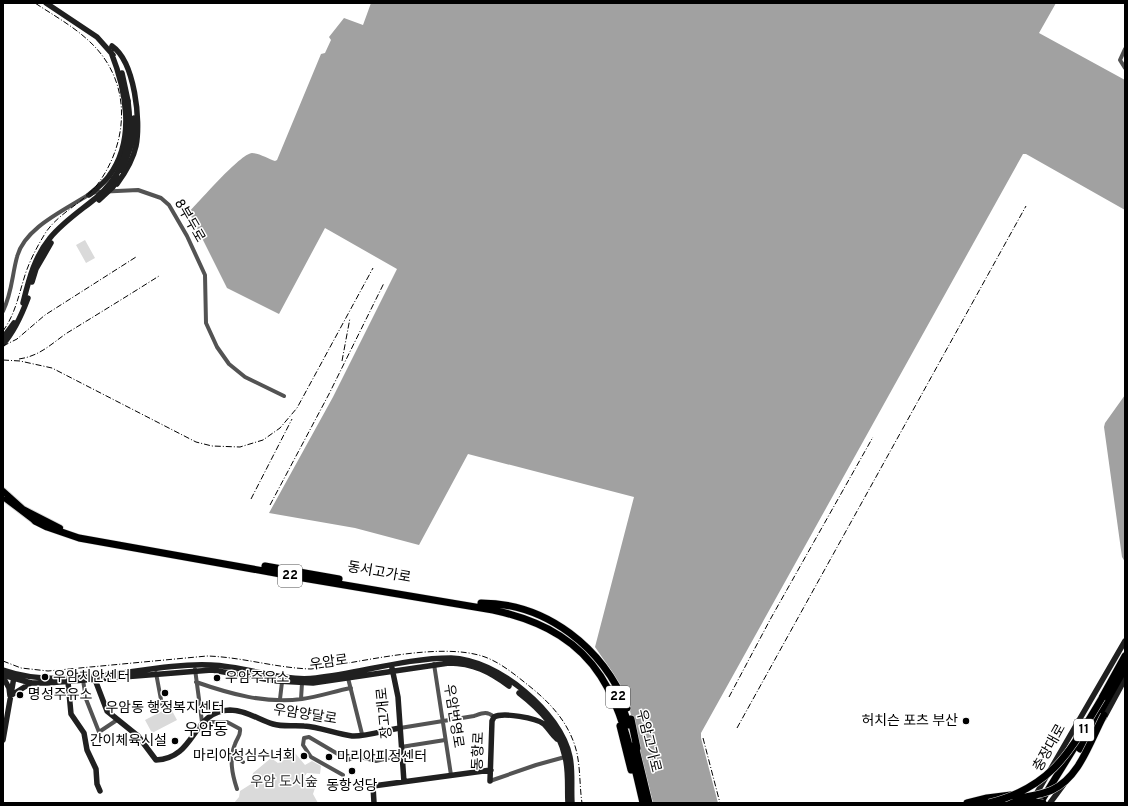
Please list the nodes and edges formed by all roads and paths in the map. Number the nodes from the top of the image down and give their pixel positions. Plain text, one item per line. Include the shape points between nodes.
1 (46, 3) edge
2 (52, 3) edge
3 (111, 49) junction
4 (1125, 50) edge
5 (1125, 68) edge
6 (130, 101) junction
7 (112, 172) junction
8 (113, 190) junction
9 (89, 195) junction
10 (3, 311) edge
11 (3, 338) edge
12 (3, 344) edge
13 (284, 396) dead end
14 (3, 491) edge
15 (3, 497) edge
16 (34, 521) joint
17 (60, 528) joint
18 (494, 610) junction
19 (1125, 641) edge
20 (1125, 656) edge
21 (433, 662) junction
22 (195, 668) junction
23 (392, 668) junction
24 (1125, 668) edge
25 (3, 670) edge
26 (156, 673) junction
27 (1125, 675) edge
28 (3, 676) edge
29 (14, 676) junction
30 (94, 677) junction
31 (348, 678) junction
32 (1125, 679) edge
33 (83, 680) junction
34 (68, 682) junction
35 (196, 682) junction
36 (282, 682) junction
37 (31, 683) junction
38 (302, 683) junction
39 (351, 688) junction
40 (10, 696) junction
41 (1102, 698) junction
42 (280, 699) junction
43 (301, 700) junction
44 (162, 705) dead end
45 (494, 717) junction
46 (116, 720) junction
47 (442, 721) junction
48 (202, 722) junction
49 (400, 728) junction
50 (362, 734) junction
51 (3, 740) edge
52 (445, 740) junction
53 (560, 740) junction
54 (401, 747) junction
55 (232, 753) junction
56 (401, 755) junction
57 (566, 757) junction
58 (243, 762) dead end
59 (491, 770) junction
60 (1048, 773) junction
61 (343, 775) dead end
62 (451, 775) junction
63 (490, 781) joint
64 (404, 782) junction
65 (237, 789) dead end
66 (100, 791) dead end
67 (374, 803) edge
68 (568, 803) edge
69 (572, 803) edge
70 (639, 803) edge
71 (643, 803) edge
72 (650, 803) edge
73 (967, 803) edge
74 (989, 803) edge
75 (999, 803) edge
76 (1013, 803) edge
77 (1030, 803) edge
78 (1041, 803) edge
79 (1046, 803) edge
80 (1050, 803) edge

1 - 3 main road
2 - 3 main road via 90,28
3 - 6 main road via 122,73
3 - 7 main road via 127,118 125,142
3 - 8 main road via 116,50 129,74 135,96 138,124 133,155
4 - 5 street via 1120,60
6 - 11 main road, bridge via 129,141 115,176 96,198 63,224 41,250 31,271 23,303 14,323
6 - 12 main road, bridge via 134,137 122,170 113,187 59,232 47,248 33,278 23,312
7 - 8 main road
7 - 9 main road
8 - 9 street, 8부두로
8 - 13 street, 8부두로 via 138,190 161,198 169,205 187,236 205,276 206,323 217,347 245,378
9 - 10 street, 8부두로 via 40,226 21,244 10,295
14 - 17 main road, 동서고가로 / 22 via 23,509
15 - 16 main road, 동서고가로 / 22
16 - 18 highway, 동서고가로 / 22 via 80,538
17 - 72 highway, 동서고가로 / 22 via 99,538 481,603 514,610 552,626 578,644 607,676 626,714
18 - 70 highway, 우암고가로 via 554,635 579,655 598,676 616,714
18 - 71 highway, 동서고가로 / 22 via 549,629 576,648 597,670 612,693 624,723
19 - 60 main road, 충장대로
20 - 41 highway, 11
21 - 23 main road, 우암로
21 - 47 street, 우암번영로
21 - 53 main road, 우암로 via 462,663 493,674 532,703 546,717
21 - 69 main road, 우암로 via 462,659 495,671 530,696 547,712 561,733 570,756
22 - 23 main road, 우암로 via 212,665 302,679
22 - 26 main road, 우암로
22 - 30 main road, 우암로
22 - 35 street
22 - 36 main road, 우암로
23 - 31 main road, 우암로
23 - 49 main road, 장고개로 via 398,697
24 - 79 highway, 11, bridge
25 - 29 main road, 우암로
26 - 30 main road, 우암로
26 - 44 street
27 - 75 highway, bridge via 1078,766 1068,779 1051,790
28 - 29 main road, 우암로
28 - 40 main road
29 - 30 main road, 우암로
29 - 37 main road, 우암로
29 - 40 main road
30 - 33 main road, 우암로
30 - 46 main road via 107,711
31 - 38 main road, 우암로
31 - 39 street
32 - 80 main road, 충장대로 via 1091,742
33 - 34 main road, 우암로
33 - 46 street via 86,699 99,732
34 - 37 main road, 우암로
34 - 66 main road via 71,714 84,733
35 - 42 street via 243,696 263,700
35 - 48 street
36 - 38 main road, 우암로
36 - 42 street
37 - 40 main road
38 - 43 street, 우암로
39 - 43 street
39 - 50 street
40 - 51 main road
41 - 74 highway, bridge via 1079,736 1052,772 1028,790
41 - 78 highway, 11, bridge
42 - 43 street
45 - 47 street via 482,712 474,716
45 - 53 main road, 동항로 via 502,714 543,723
45 - 59 main road, 동항로
46 - 48 main road, 우암양달로 via 138,736 156,760 179,753 190,742
47 - 49 street
47 - 52 street, 우암번영로
48 - 50 main road, 우암양달로 via 216,712 230,710 244,712 274,725 304,726 353,736
48 - 55 street via 227,722 240,729 241,733
49 - 50 main road, 우암양달로
49 - 54 main road, 장고개로
52 - 54 street
52 - 62 street, 우암번영로
53 - 57 main road, 우암로
54 - 56 main road, 장고개로
55 - 58 street
55 - 65 street
56 - 61 street via 376,761 358,756 346,760 309,737 304,738 303,745 311,756
56 - 64 main road, 장고개로
57 - 63 street, 동항로
57 - 68 main road, 우암로
59 - 62 main road
59 - 63 main road, 동항로
60 - 73 highway via 1026,791
60 - 77 main road, 충장대로
62 - 64 main road
64 - 67 main road via 373,786
76 - 78 highway, bridge

